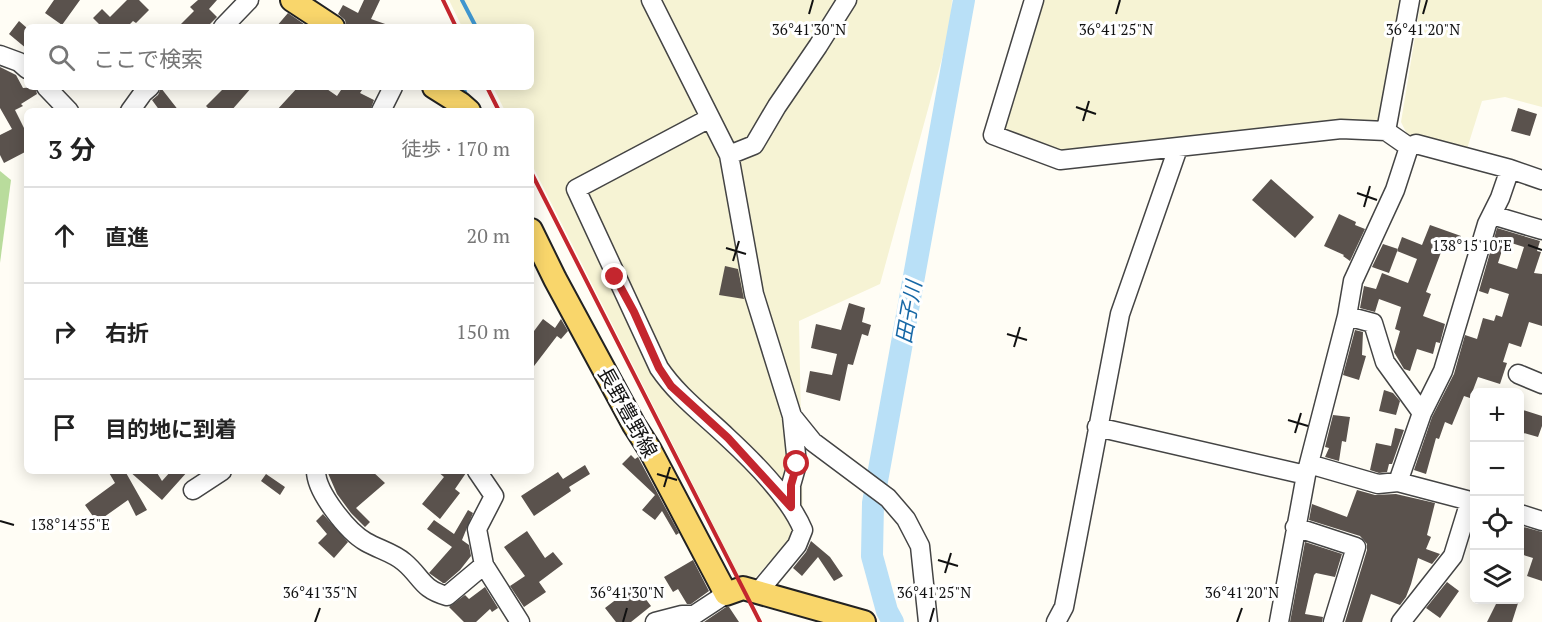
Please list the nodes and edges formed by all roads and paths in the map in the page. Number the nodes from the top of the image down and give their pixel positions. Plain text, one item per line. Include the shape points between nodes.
1 (249, 0) edge
2 (292, 0) edge
3 (651, 0) edge
4 (847, 0) edge
5 (1034, 0) edge
6 (1410, 0) edge
7 (226, 24) edge
8 (328, 24) edge
9 (0, 55) edge
10 (24, 66) edge
11 (49, 90) edge
12 (146, 90) edge
13 (392, 90) edge
14 (439, 90) edge
15 (66, 108) edge
16 (132, 108) edge
17 (382, 108) edge
18 (466, 108) edge
19 (710, 118) junction
20 (1386, 131) junction
21 (1409, 147) junction
22 (1178, 148) junction
23 (729, 155) junction
24 (1510, 169) junction
25 (1542, 180) edge
26 (1492, 215) junction
27 (1542, 230) edge
28 (534, 242) edge
29 (1347, 316) junction
30 (1518, 374) dead end
31 (1542, 384) edge
32 (1422, 413) junction
33 (792, 416) junction
34 (1097, 428) junction
35 (1308, 470) junction
36 (214, 474) edge
37 (316, 474) edge
38 (479, 474) edge
39 (194, 482) edge
40 (1398, 482) junction
41 (1470, 500) edge
42 (791, 507) junction
43 (1470, 507) edge
44 (1524, 515) edge
45 (1542, 521) edge
46 (1295, 527) junction
47 (484, 565) junction
48 (759, 591) junction
49 (726, 594) junction
50 (520, 622) edge
51 (655, 622) edge
52 (864, 622) edge
53 (928, 622) edge
54 (1056, 622) edge
55 (1279, 622) edge
56 (1333, 622) edge
57 (1401, 622) edge

1 - 7 street
2 - 8 main road
3 - 19 street
4 - 23 street via 754,145
5 - 22 street via 993,135 1060,160
6 - 20 street
9 - 10 street
11 - 15 street
12 - 16 street
13 - 17 street
14 - 18 main road
19 - 23 street
19 - 42 street via 576,189 671,386 728,438
20 - 21 street
20 - 22 street via 1341,129
21 - 24 street via 1416,144
21 - 29 street via 1395,190 1353,281
22 - 34 street via 1120,314
23 - 33 street via 754,294
24 - 25 street
24 - 26 street
26 - 27 street
26 - 32 street via 1443,370
28 - 49 main road, 長野豊野線
29 - 32 street via 1373,323 1385,362
29 - 35 street
30 - 31 street
32 - 40 street
33 - 42 street via 797,464 791,485
33 - 53 street via 813,442 888,498 906,519 921,546
34 - 35 street
34 - 54 street via 1064,607
35 - 40 street via 1378,484
35 - 46 street
36 - 39 street
37 - 47 street via 329,505 363,540 403,561 431,592 447,596
38 - 47 street via 494,496 477,529
40 - 41 street
42 - 48 street via 803,530 797,545
43 - 57 street via 1453,556
44 - 45 street
46 - 55 street
46 - 56 street via 1356,547
47 - 50 street
48 - 49 main road via 743,588
48 - 52 main road
49 - 51 street via 693,615

